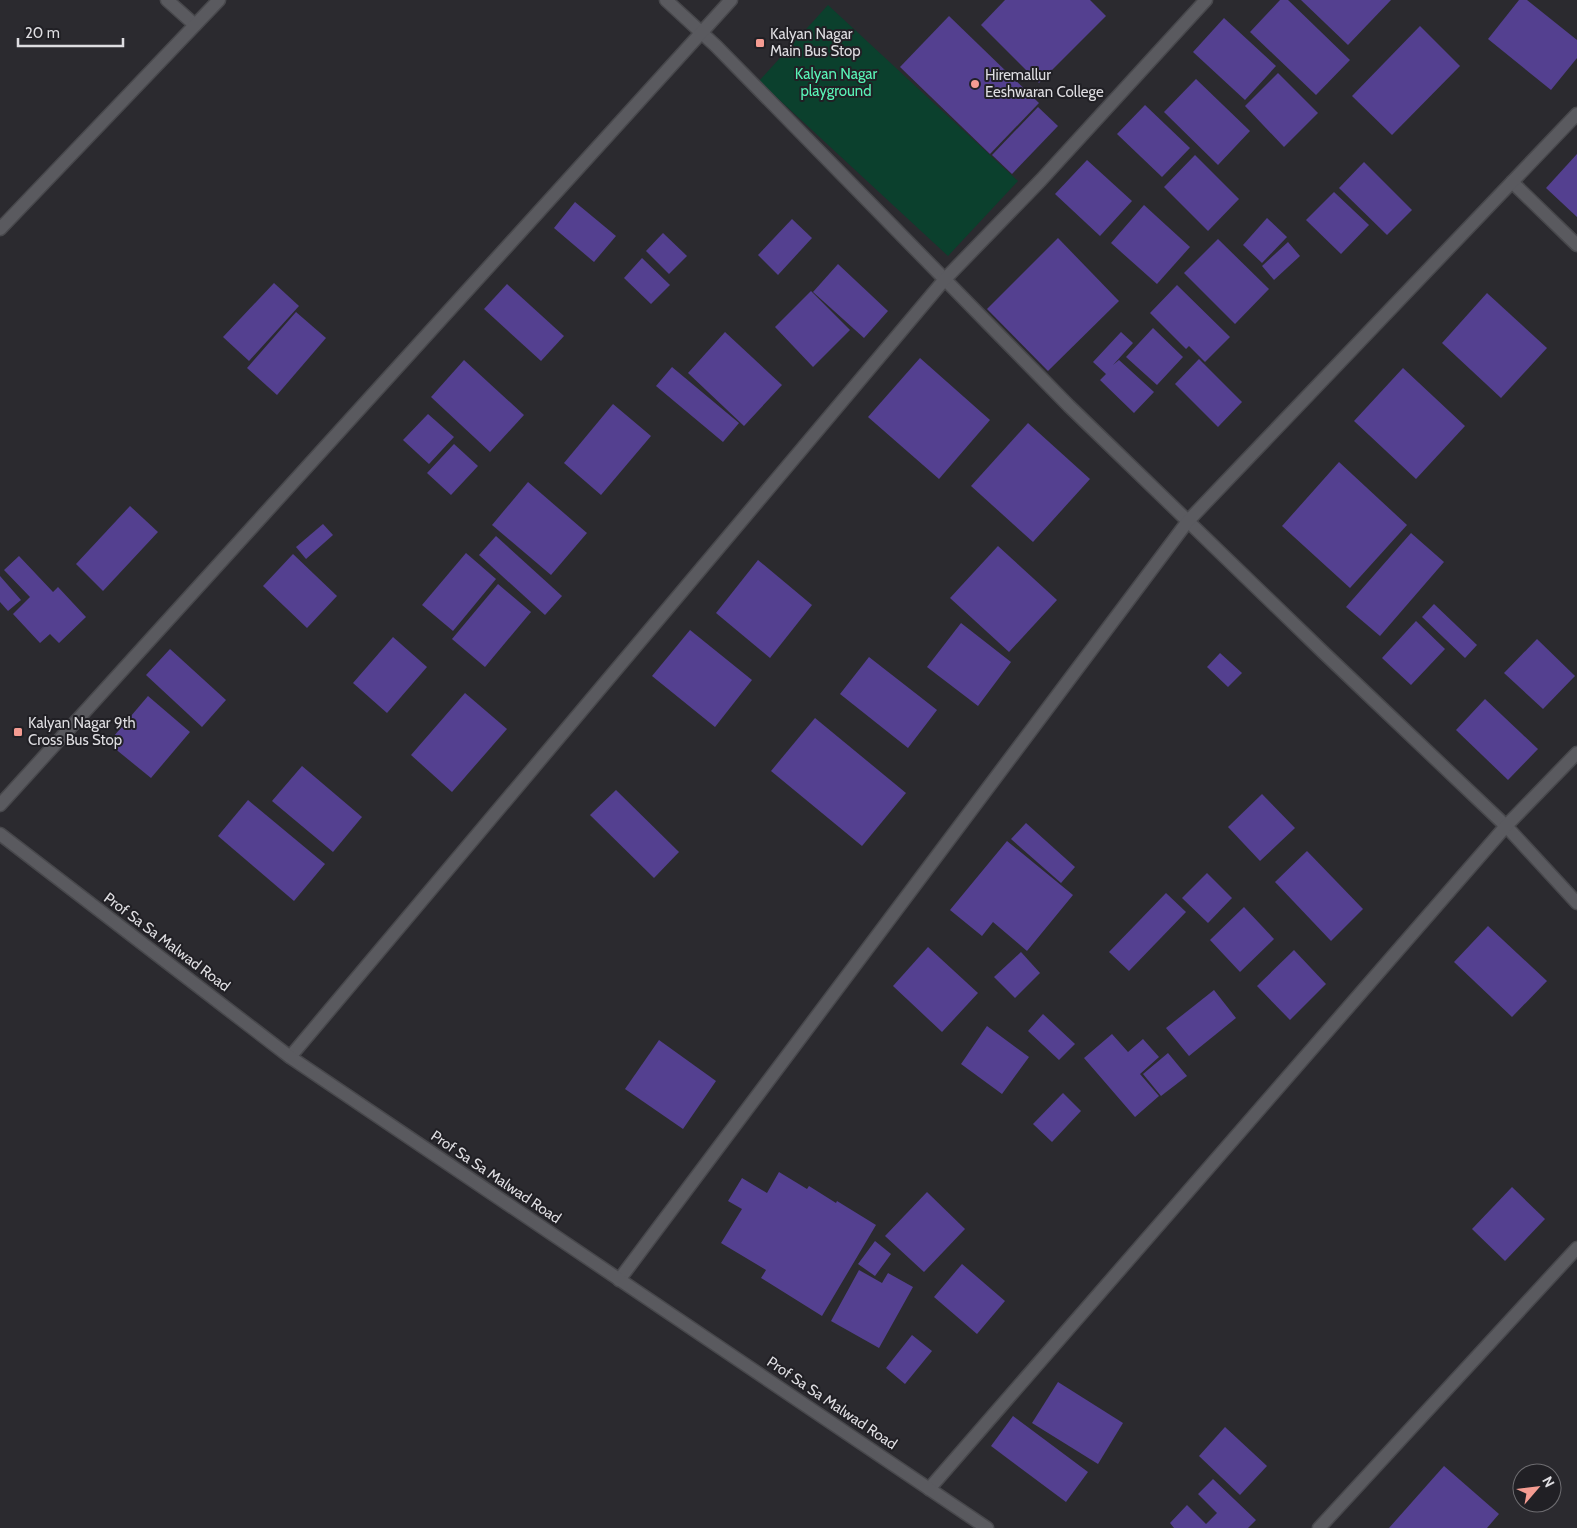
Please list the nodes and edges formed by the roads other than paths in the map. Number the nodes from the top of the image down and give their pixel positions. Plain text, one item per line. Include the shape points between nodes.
1 (167, 0) edge
2 (219, 0) edge
3 (666, 0) edge
4 (731, 0) edge
5 (1206, 0) edge
6 (195, 25) junction
7 (701, 32) junction
8 (1577, 114) edge
9 (1512, 182) junction
10 (0, 229) edge
11 (1577, 245) edge
12 (945, 279) junction
13 (1188, 521) junction
14 (1577, 753) edge
15 (0, 805) edge
16 (1506, 826) junction
17 (0, 834) edge
18 (1577, 903) edge
19 (290, 1057) junction
20 (1577, 1248) edge
21 (619, 1280) junction
22 (929, 1489) junction
23 (986, 1528) edge
24 (1319, 1528) edge

1 - 6 street
2 - 6 street
3 - 7 street
4 - 7 street
5 - 12 street
6 - 10 street
7 - 12 street
7 - 15 street
8 - 9 street
9 - 11 street
9 - 13 street
12 - 13 street
12 - 19 street
13 - 16 street
13 - 21 street
14 - 16 street
16 - 18 street
16 - 22 street
17 - 19 street, Prof Sa Sa Malwad Road
19 - 21 street, Prof Sa Sa Malwad Road
20 - 24 street
21 - 22 street, Prof Sa Sa Malwad Road
22 - 23 street, Prof Sa Sa Malwad Road

